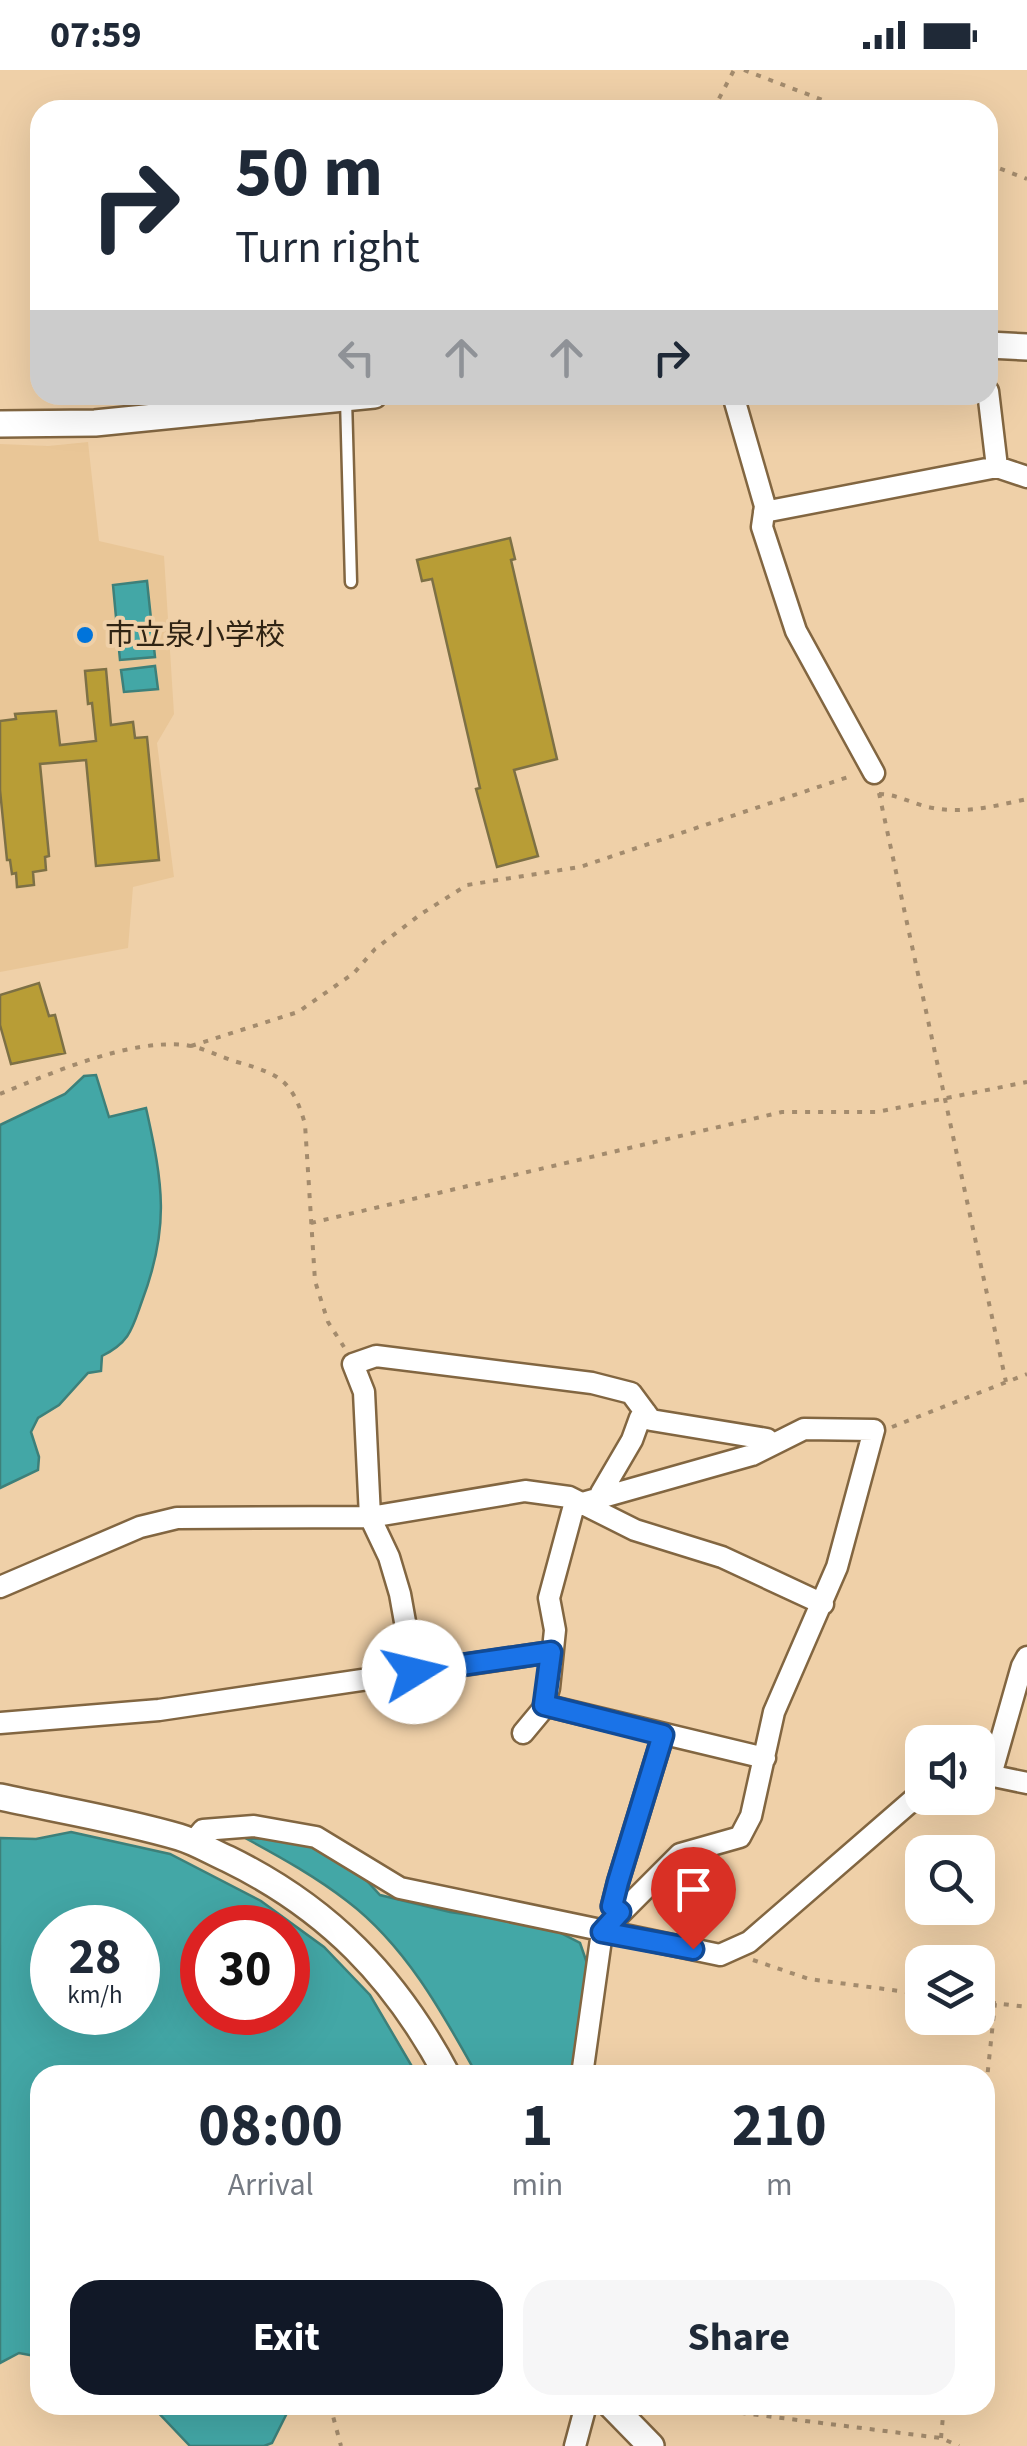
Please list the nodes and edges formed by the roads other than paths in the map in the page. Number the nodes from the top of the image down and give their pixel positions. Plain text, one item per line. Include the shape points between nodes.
1 (998, 346) edge
2 (1027, 347) edge
3 (276, 405) edge
4 (346, 405) edge
5 (735, 405) edge
6 (990, 405) edge
7 (0, 424) edge
8 (998, 467) junction
9 (1027, 476) edge
10 (764, 512) junction
11 (352, 582) dead end
12 (874, 773) road end
13 (646, 1413) junction
14 (771, 1445) junction
15 (593, 1501) junction
16 (370, 1517) junction
17 (0, 1587) edge
18 (823, 1604) junction
19 (551, 1652) junction
20 (1027, 1658) edge
21 (414, 1672) junction
22 (544, 1705) junction
23 (0, 1723) edge
24 (524, 1733) dead end
25 (663, 1735) junction
26 (995, 1743) edge
27 (764, 1758) junction
28 (995, 1776) edge
29 (1027, 1783) edge
30 (0, 1797) edge
31 (905, 1807) edge
32 (193, 1842) junction
33 (620, 1912) junction
34 (602, 1932) junction
35 (442, 2065) edge
36 (583, 2065) edge
37 (583, 2415) edge
38 (621, 2415) edge
39 (575, 2446) edge
40 (650, 2446) edge

1 - 2 street
3 - 7 street via 95,423
4 - 11 lane
5 - 10 street
6 - 8 street
8 - 9 street
8 - 10 street
10 - 12 street via 762,528 796,632
13 - 14 street via 652,1420 767,1438
13 - 15 street
13 - 16 street via 631,1394 592,1383 376,1356 353,1364 364,1392
14 - 15 street
14 - 18 street via 804,1429 874,1430
15 - 16 street via 525,1491
15 - 18 street via 635,1530 722,1557
15 - 19 street via 573,1509 552,1578
16 - 17 street via 177,1518 140,1526
16 - 21 street via 395,1576
18 - 27 street via 774,1712
19 - 21 street
19 - 22 street
20 - 26 street
21 - 23 street via 159,1710
22 - 24 street
22 - 25 street
25 - 27 street
25 - 33 street via 612,1906
27 - 33 street via 740,1837 680,1854
28 - 29 street
30 - 32 street
31 - 34 street via 749,1942 720,1955
32 - 34 street via 203,1830 254,1826 316,1837 400,1888
32 - 35 street via 304,1904 348,1939 423,2029
33 - 34 street
34 - 36 street
37 - 39 street
38 - 40 street

